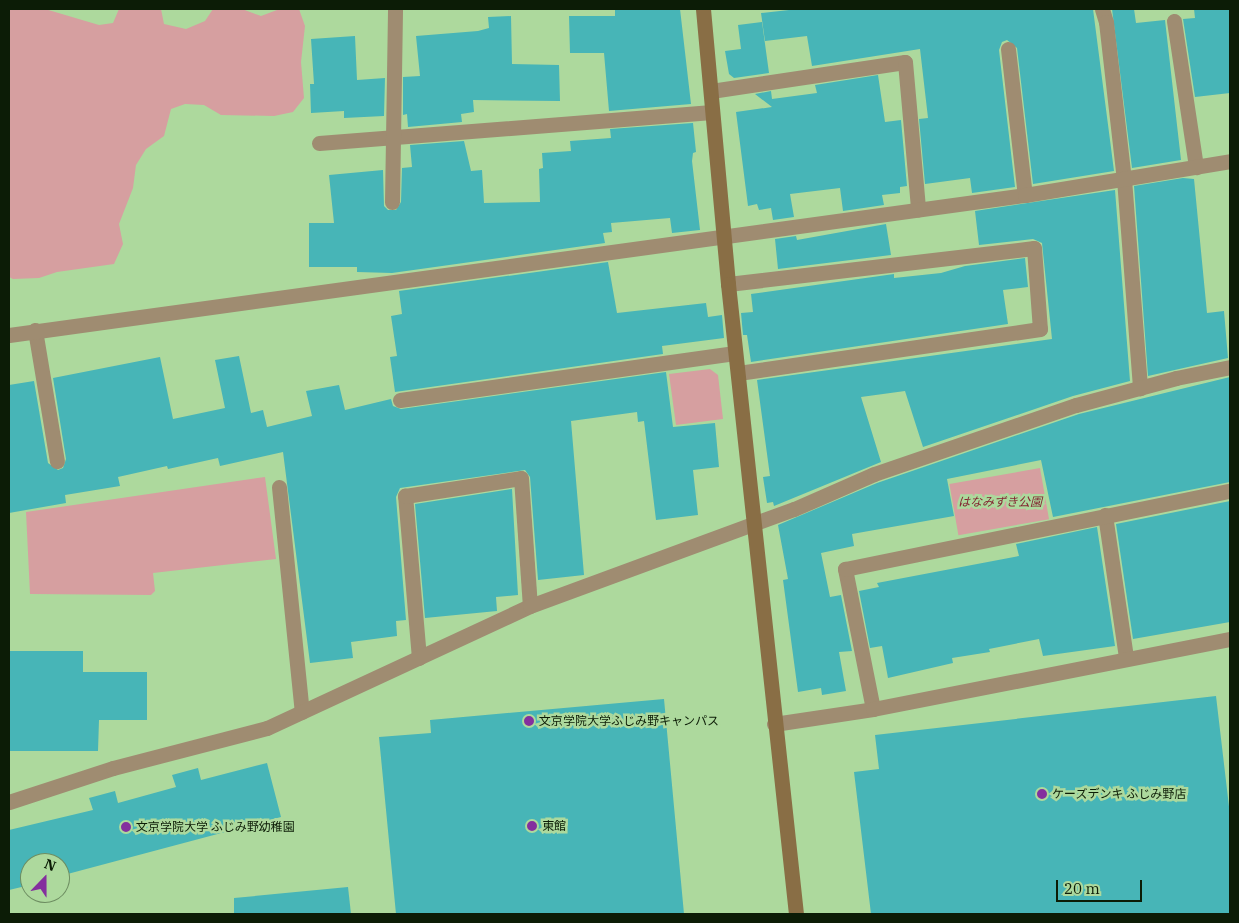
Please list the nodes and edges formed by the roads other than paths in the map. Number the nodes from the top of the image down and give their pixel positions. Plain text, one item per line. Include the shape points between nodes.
1 (395, 9) edge
2 (704, 9) edge
3 (1102, 9) edge
4 (1174, 21) dead end
5 (1008, 49) dead end
6 (711, 91) junction
7 (712, 112) junction
8 (392, 136) junction
9 (319, 142) dead end
10 (1230, 161) edge
11 (1196, 167) junction
12 (1124, 179) junction
13 (1025, 195) junction
14 (392, 202) dead end
15 (918, 209) junction
16 (723, 235) junction
17 (728, 284) junction
18 (35, 330) junction
19 (9, 335) edge
20 (735, 353) junction
21 (1230, 367) edge
22 (738, 374) junction
23 (1140, 388) junction
24 (400, 400) dead end
25 (57, 460) dead end
26 (279, 487) dead end
27 (1230, 491) edge
28 (1105, 515) junction
29 (752, 523) junction
30 (530, 606) junction
31 (1230, 639) edge
32 (419, 658) junction
33 (1126, 658) junction
34 (873, 709) junction
35 (302, 712) junction
36 (774, 724) junction
37 (9, 802) edge
38 (796, 914) edge

1 - 8 street
2 - 6 street
3 - 12 street
4 - 11 street
5 - 13 street
6 - 7 street
6 - 15 street via 905,62
7 - 8 street
7 - 16 street
8 - 9 street
8 - 14 street
10 - 11 street
11 - 12 street
12 - 13 street
12 - 23 street
13 - 15 street
15 - 16 street
16 - 17 street
16 - 18 street
17 - 20 street
17 - 22 street via 1034,248 1040,329
18 - 19 street
18 - 25 street
20 - 22 street
20 - 24 street
21 - 23 street
22 - 29 street
23 - 29 street via 1076,405 930,454
26 - 35 street
27 - 28 street
28 - 33 street
28 - 34 street via 845,569
29 - 30 street
29 - 36 street
30 - 32 street
30 - 32 street via 522,478 405,496
31 - 33 street
32 - 35 street
33 - 34 street
34 - 36 street
35 - 37 street via 267,728 113,768
36 - 38 street

